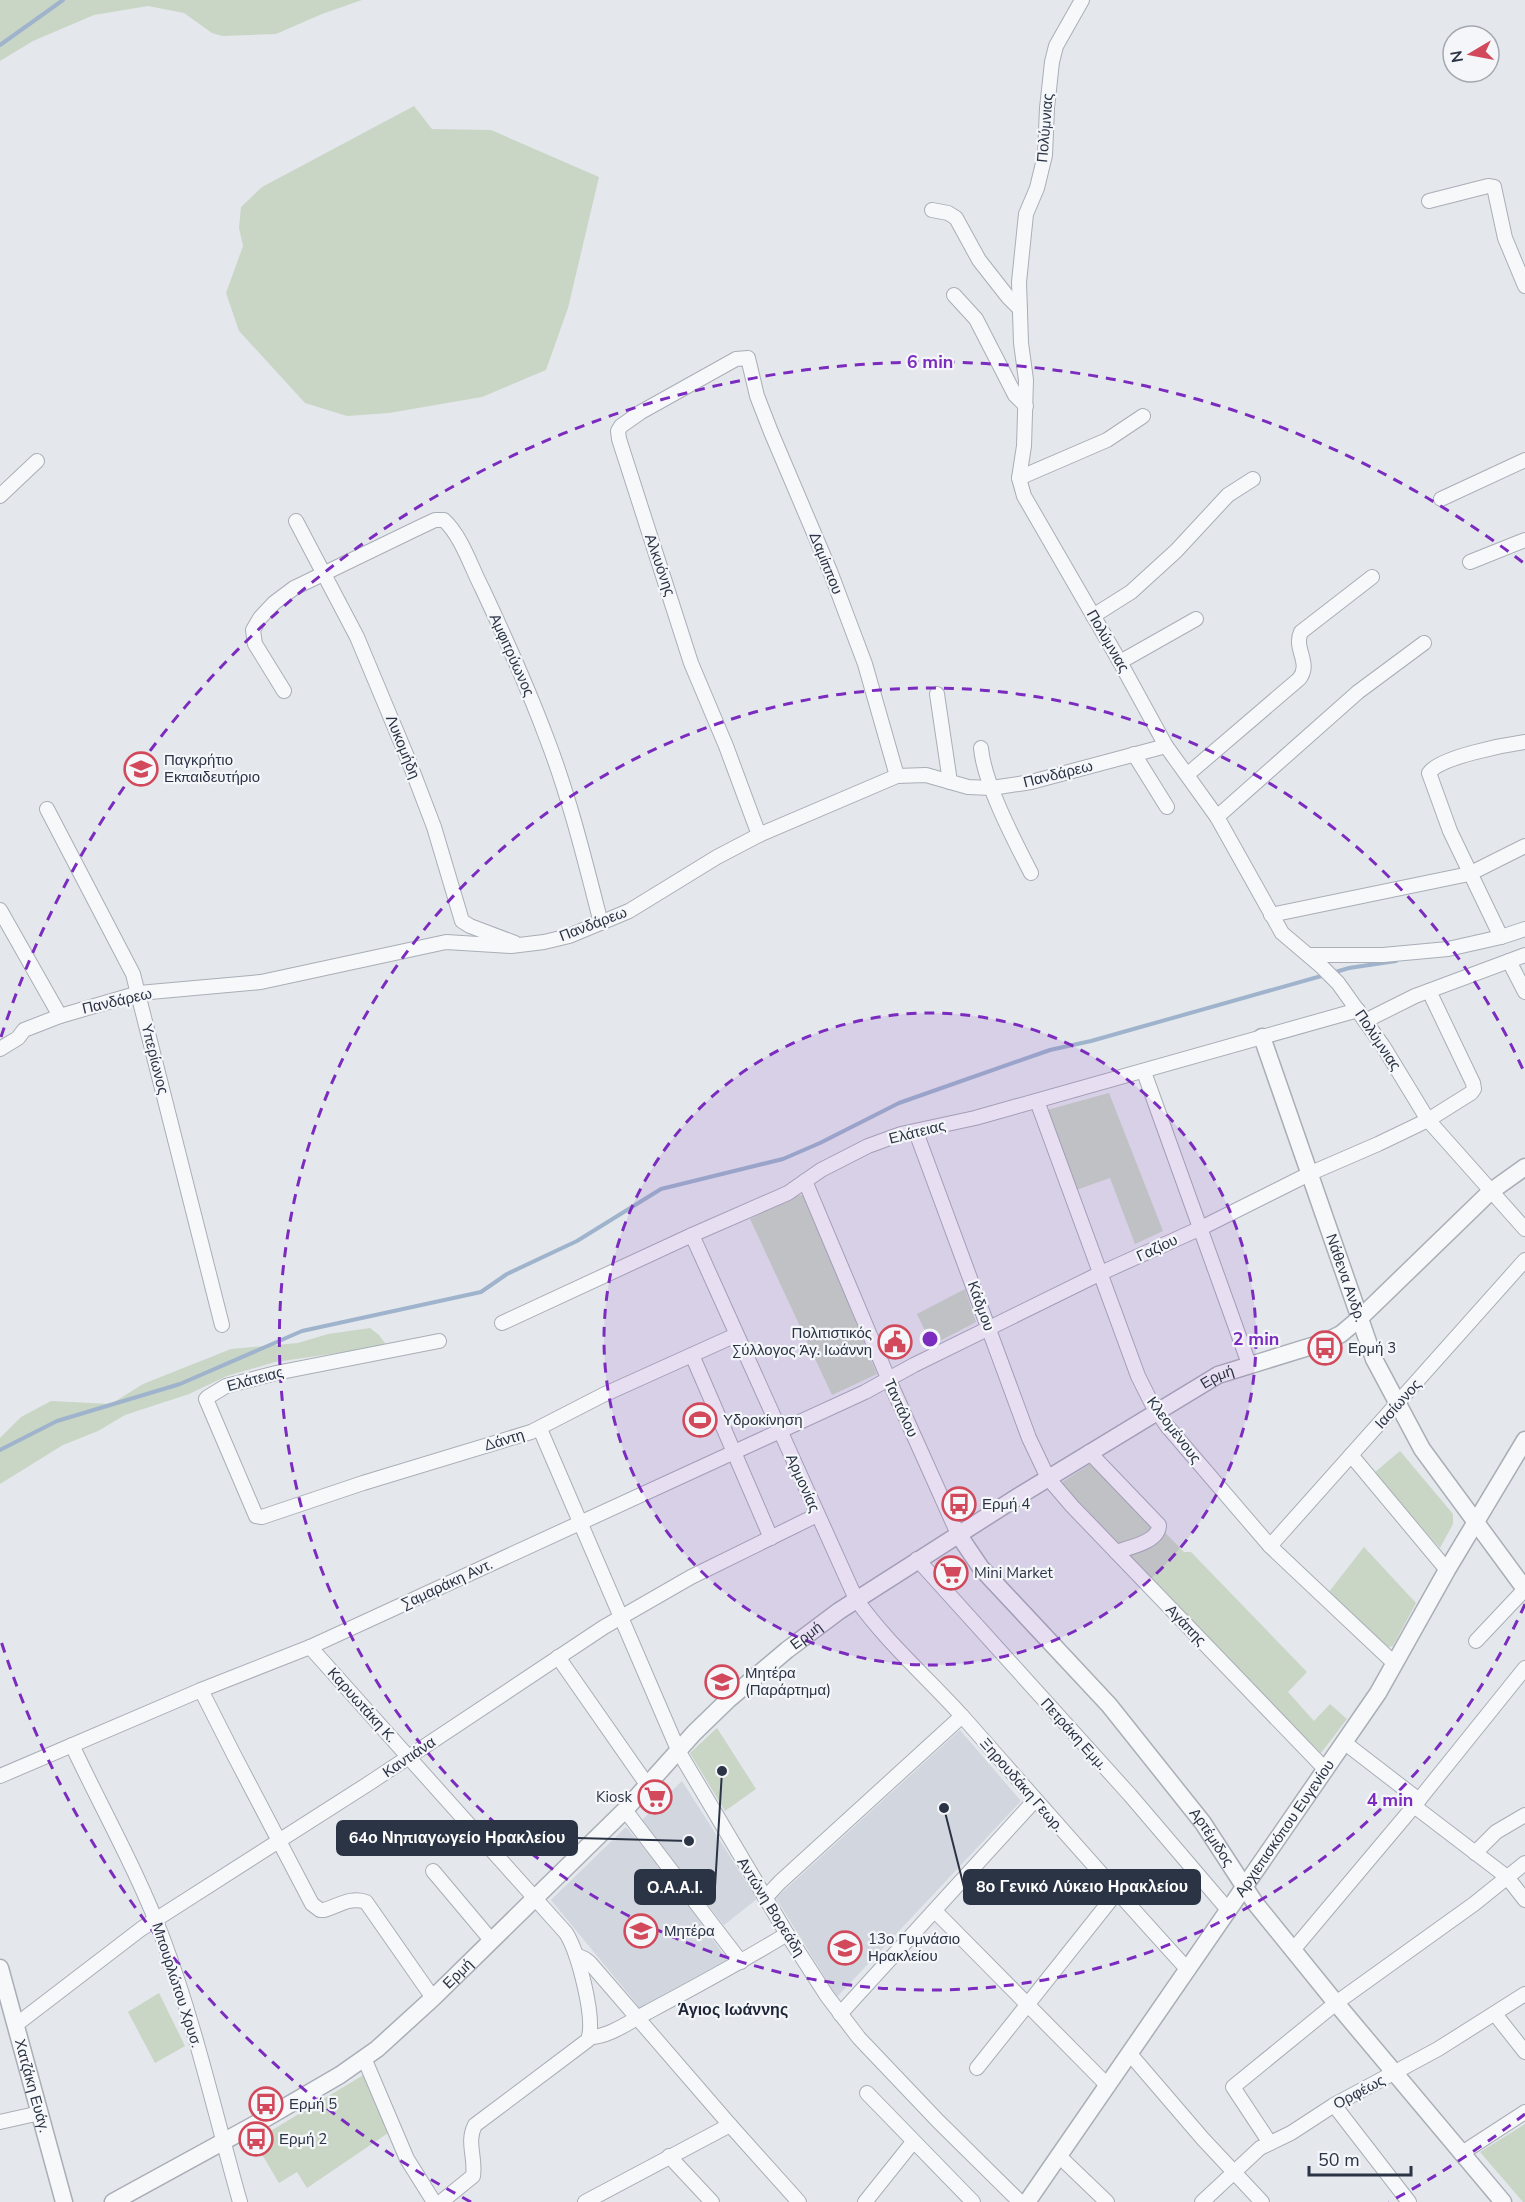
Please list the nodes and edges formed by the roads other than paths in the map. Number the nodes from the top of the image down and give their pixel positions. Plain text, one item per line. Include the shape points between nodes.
1 (1082, 0) edge
2 (1429, 201) dead end
3 (932, 210) dead end
4 (1525, 286) edge
5 (954, 294) dead end
6 (1020, 309) junction
7 (745, 357) joint
8 (1026, 406) junction
9 (1143, 416) dead end
10 (37, 460) dead end
11 (1525, 460) edge
12 (1019, 477) junction
13 (1253, 479) dead end
14 (0, 496) edge
15 (1441, 500) dead end
16 (296, 520) dead end
17 (1525, 540) edge
18 (1470, 562) dead end
19 (325, 574) junction
20 (1372, 577) dead end
21 (1093, 616) junction
22 (1196, 619) dead end
23 (1424, 643) dead end
24 (1120, 662) junction
25 (284, 691) dead end
26 (937, 694) dead end
27 (1525, 742) edge
28 (1166, 746) junction
29 (981, 748) dead end
30 (1134, 754) junction
31 (1188, 774) junction
32 (897, 776) junction
33 (950, 782) junction
34 (993, 788) junction
35 (1167, 807) dead end
36 (47, 809) dead end
37 (1217, 818) junction
38 (759, 835) junction
39 (1525, 846) edge
40 (1031, 873) dead end
41 (1469, 874) junction
42 (0, 910) edge
43 (1270, 915) junction
44 (602, 923) junction
45 (1525, 929) edge
46 (1501, 937) junction
47 (524, 945) junction
48 (1309, 955) junction
49 (1525, 955) edge
50 (1509, 961) junction
51 (1429, 991) junction
52 (1525, 992) edge
53 (139, 993) junction
54 (60, 1016) junction
55 (1362, 1016) junction
56 (1262, 1037) junction
57 (0, 1049) edge
58 (1144, 1072) junction
59 (1037, 1101) junction
60 (1428, 1120) junction
61 (916, 1132) junction
62 (1525, 1167) edge
63 (1311, 1173) junction
64 (804, 1181) junction
65 (1490, 1192) junction
66 (1201, 1228) junction
67 (1525, 1229) edge
68 (692, 1235) junction
69 (1525, 1260) edge
70 (1101, 1273) junction
71 (1360, 1318) junction
72 (502, 1323) dead end
73 (222, 1325) dead end
74 (989, 1329) junction
75 (736, 1335) junction
76 (439, 1341) dead end
77 (692, 1355) junction
78 (1249, 1364) junction
79 (888, 1378) junction
80 (1397, 1405) junction
81 (1156, 1410) junction
82 (540, 1429) junction
83 (780, 1431) junction
84 (1525, 1440) edge
85 (734, 1452) junction
86 (1089, 1452) junction
87 (1351, 1455) junction
88 (1048, 1478) junction
89 (817, 1515) junction
90 (262, 1518) joint
91 (580, 1523) junction
92 (1475, 1524) junction
93 (958, 1534) junction
94 (771, 1538) junction
95 (1270, 1546) junction
96 (1116, 1552) junction
97 (918, 1559) junction
98 (1447, 1570) junction
99 (1525, 1589) edge
100 (856, 1599) junction
101 (619, 1618) junction
102 (1476, 1641) dead end
103 (310, 1647) junction
104 (558, 1657) junction
105 (1395, 1664) junction
106 (1525, 1668) edge
107 (201, 1690) junction
108 (962, 1716) junction
109 (1345, 1743) junction
110 (72, 1745) junction
111 (679, 1752) junction
112 (409, 1757) junction
113 (1326, 1770) junction
114 (0, 1776) edge
115 (648, 1786) junction
116 (1035, 1800) junction
117 (1417, 1803) junction
118 (625, 1810) junction
119 (1525, 1815) edge
120 (279, 1842) junction
121 (1476, 1853) junction
122 (1525, 1863) edge
123 (433, 1871) dead end
124 (1507, 1877) junction
125 (1245, 1888) junction
126 (1117, 1892) junction
127 (535, 1897) junction
128 (765, 1898) junction
129 (1525, 1900) edge
130 (935, 1911) junction
131 (1229, 1911) junction
132 (156, 1920) junction
133 (787, 1934) junction
134 (491, 1940) junction
135 (1293, 1950) junction
136 (576, 1955) junction
137 (741, 1962) junction
138 (0, 1968) edge
139 (1188, 1970) junction
140 (1525, 1994) edge
141 (4, 1997) edge
142 (433, 1998) junction
143 (1336, 2003) junction
144 (1027, 2005) junction
145 (840, 2014) junction
146 (1495, 2014) junction
147 (636, 2018) junction
148 (16, 2024) junction
149 (589, 2037) junction
150 (1525, 2052) edge
151 (1130, 2054) junction
152 (364, 2058) junction
153 (977, 2068) dead end
154 (1395, 2073) junction
155 (1108, 2086) junction
156 (867, 2093) dead end
157 (1334, 2105) junction
158 (1525, 2112) edge
159 (40, 2113) junction
160 (0, 2122) edge
161 (730, 2126) junction
162 (913, 2142) junction
163 (223, 2143) junction
164 (1270, 2143) junction
165 (1462, 2152) junction
166 (669, 2156) junction
167 (1059, 2156) junction
168 (1233, 2172) junction
169 (64, 2202) edge
170 (113, 2202) edge
171 (240, 2202) edge
172 (434, 2202) edge
173 (441, 2202) edge
174 (585, 2202) edge
175 (712, 2202) edge
176 (799, 2202) edge
177 (865, 2202) edge
178 (973, 2202) edge
179 (1020, 2202) edge
180 (1027, 2202) edge
181 (1107, 2202) edge
182 (1202, 2202) edge
183 (1262, 2202) edge
184 (1408, 2202) edge
185 (1503, 2202) edge

1 - 6 street, Πολύμνιας via 1056,46 1052,63 1045,155 1026,214
2 - 4 street via 1494,187 1505,238
3 - 6 street via 956,218 979,260
5 - 8 street via 976,319 1015,394
6 - 8 street, Πολύμνιας
7 - 32 street, Δαμίππου via 771,432 865,664
7 - 38 street, Αλκυόνης via 641,412 618,431 691,663
8 - 12 street, Πολύμνιας
9 - 12 street via 1107,440
10 - 14 street
11 - 15 street
12 - 21 street, Πολύμνιας via 1027,503
13 - 21 street via 1228,495 1131,592
16 - 19 street, Λυκομήδη
17 - 18 street
19 - 25 street, Αμφιτρύωνος via 280,597 253,630 258,649
19 - 44 street, Αμφιτρύωνος via 435,520 448,524 494,613 548,740
19 - 47 street, Λυκομήδη via 357,637 408,759 434,827 462,921
20 - 31 street via 1301,632 1298,643 1304,671 1293,686
21 - 24 street, Πολύμνιας
22 - 24 street
23 - 37 street via 1358,692
24 - 28 street, Πολύμνιας
26 - 33 street
27 - 41 street via 1450,760 1429,773
28 - 30 street, Πανδάρεω
28 - 31 street, Πολύμνιας
29 - 34 street
30 - 34 street, Πανδάρεω via 1031,782
30 - 35 street
31 - 37 street, Πολύμνιας
32 - 33 street, Πανδάρεω via 926,775
32 - 38 street, Πανδάρεω
33 - 34 street, Πανδάρεω
34 - 40 street
36 - 53 street, Υπερίωνος via 126,958
37 - 43 street, Πολύμνιας
38 - 44 street, Πανδάρεω
39 - 41 street
41 - 43 street
41 - 46 street
42 - 54 street
43 - 48 street, Πολύμνιας via 1285,937
44 - 47 street, Πανδάρεω via 558,939
45 - 46 street
46 - 48 street via 1448,949 1383,955
47 - 53 street, Πανδάρεω via 446,942 261,982
48 - 55 street, Πολύμνιας via 1338,983
49 - 50 street, Ελάτειας
50 - 51 street, Ελάτειας
50 - 52 street
51 - 55 street, Ελάτειας
51 - 60 street, Γαζίου via 1474,1089
53 - 54 street, Πανδάρεω
53 - 73 street, Υπερίωνος
54 - 57 street, Πανδάρεω via 24,1030
55 - 56 street, Ελάτειας
55 - 60 street, Πολύμνιας
56 - 58 street, Ελάτειας
56 - 63 street, Νάθενα Ανδρ.
58 - 59 street, Ελάτειας
58 - 66 street
59 - 61 street, Ελάτειας
59 - 70 street, Κλεομένους
60 - 63 street, Γαζίου
60 - 65 street, Πολύμνιας
61 - 64 street, Ελάτειας via 859,1149
61 - 74 street, Κάδμου
62 - 65 street, Ερμή
63 - 66 street, Γαζίου
63 - 71 street, Νάθενα Ανδρ.
64 - 68 street, Ελάτειας via 788,1193
64 - 79 street, Ταντάλου
65 - 67 street, Πολύμνιας
65 - 71 street, Ερμή
66 - 70 street, Γαζίου
66 - 78 street
68 - 72 street, Ελάτειας
68 - 75 street, Αρμονίας
69 - 80 street, Ιασίωνος
70 - 74 street, Γαζίου
70 - 81 street, Κλεομένους via 1138,1376
71 - 78 street, Ερμή via 1325,1341
71 - 80 street, Νάθενα Ανδρ. via 1374,1359
74 - 79 street, Γαζίου
74 - 88 street, Κάδμου
75 - 77 street, Δάντη
75 - 83 street, Αρμονίας
76 - 90 street, Ελάτειας via 276,1372 226,1386 208,1396 213,1418 256,1516
77 - 82 street, Δάντη
77 - 85 street
78 - 81 street, Ερμή via 1218,1374
79 - 83 street, Σαμαράκη Αντ.
79 - 93 street, Ταντάλου
80 - 87 street, Ιασίωνος
80 - 92 street, Νάθενα Ανδρ. via 1422,1449
81 - 86 street, Ερμή
81 - 95 street, Κλεομένους
82 - 90 street, Δάντη
82 - 91 street, Αντώνη Βορεάδη
83 - 85 street, Σαμαράκη Αντ.
83 - 89 street, Αρμονίας
84 - 92 street, Αρχιεπισκόπου Ευγενίου
85 - 91 street, Σαμαράκη Αντ.
85 - 94 street
86 - 88 street, Ερμή
86 - 96 street via 1156,1520 1160,1529 1153,1538
87 - 95 street, Ιασίωνος
87 - 98 street
88 - 93 street, Ερμή
88 - 96 street, Αγάπης
89 - 94 street, Καντιάνα
89 - 100 street, Αρμονίας
91 - 101 street, Αντώνη Βορεάδη
91 - 103 street, Σαμαράκη Αντ.
92 - 98 street, Αρχιεπισκόπου Ευγενίου
92 - 99 street, Νάθενα Ανδρ.
93 - 97 street, Ερμή
93 - 125 street, Αρτέμιδος via 981,1568 1124,1724 1203,1823
94 - 101 street, Καντιάνα
95 - 105 street, Κλεομένους
96 - 113 street, Αγάπης
97 - 100 street, Ερμή
97 - 131 street, Πετράκη Εμμ.
98 - 105 street, Αρχιεπισκόπου Ευγενίου
99 - 102 street
100 - 108 street, Ξηρουδάκη Γεωρ.
100 - 111 street, Ερμή via 728,1700
101 - 104 street, Καντιάνα
101 - 111 street, Αντώνη Βορεάδη
103 - 107 street, Σαμαράκη Αντ.
103 - 112 street, Καρυωτάκη Κ.
104 - 112 street, Καντιάνα
104 - 115 street
105 - 109 street, Αρχιεπισκόπου Ευγενίου
106 - 117 street
107 - 110 street, Σαμαράκη Αντ.
107 - 120 street
108 - 116 street, Ξηρουδάκη Γεωρ.
108 - 128 street
109 - 113 street, Αρχιεπισκόπου Ευγενίου
109 - 117 street
110 - 114 street, Σαμαράκη Αντ.
110 - 132 street, Μπουρλώτου Χρυσ.
111 - 115 street, Ερμή
111 - 128 street, Αντώνη Βορεάδη
112 - 120 street, Καντιάνα
112 - 127 street, Καρυωτάκη Κ.
113 - 125 street, Αρχιεπισκόπου Ευγενίου
115 - 118 street, Ερμή
116 - 126 street, Ξηρουδάκη Γεωρ.
116 - 130 street
117 - 121 street
117 - 135 street
118 - 127 street, Ερμή
118 - 137 street
119 - 121 street via 1496,1832
120 - 132 street, Καντιάνα
120 - 142 street via 316,1907 324,1910 356,1899 368,1904
121 - 124 street
122 - 124 street
123 - 134 street
124 - 129 street
124 - 143 street
125 - 131 street, Αρχιεπισκόπου Ευγενίου
125 - 135 street, Αρτέμιδος
126 - 139 street, Ξηρουδάκη Γεωρ.
126 - 144 street
127 - 134 street, Ερμή
127 - 136 street, Καρυωτάκη Κ. via 566,1933
128 - 133 street, Αντώνη Βορεάδη
130 - 144 street
130 - 145 street
131 - 139 street, Αρχιεπισκόπου Ευγενίου
132 - 148 street, Καντιάνα
132 - 163 street, Μπουρλώτου Χρυσ. via 181,1990
133 - 137 street
133 - 145 street, Αντώνη Βορεάδη
134 - 142 street, Ερμή
135 - 143 street, Αρτέμιδος
136 - 147 street, Καρυωτάκη Κ. via 590,1963
136 - 149 street, Καρυωτάκη Κ. via 590,2014
137 - 147 street
138 - 141 street, Χατζάκη Ευάγ.
139 - 151 street, Αρχιεπισκόπου Ευγενίου
140 - 146 street, Ορφέως
141 - 148 street, Χατζάκη Ευάγ.
142 - 152 street, Ερμή
143 - 154 street, Αρτέμιδος
143 - 164 street via 1233,2087
144 - 153 street
144 - 155 street
145 - 179 street, Αντώνη Βορεάδη via 938,2121
146 - 150 street
146 - 154 street, Ορφέως
147 - 149 street via 605,2034
147 - 161 street, Καρυωτάκη Κ.
148 - 159 street, Χατζάκη Ευάγ.
149 - 173 street via 475,2125 470,2138 473,2176
151 - 155 street, Αρχιεπισκόπου Ευγενίου
151 - 168 street
152 - 163 street, Ερμή
152 - 172 street via 407,2159
154 - 157 street, Ορφέως
154 - 165 street, Αρτέμιδος
155 - 167 street, Αρχιεπισκόπου Ευγενίου
156 - 162 street
157 - 164 street, Ορφέως
157 - 184 street
158 - 165 street
159 - 160 street
159 - 169 street, Χατζάκη Ευάγ.
161 - 166 street
161 - 176 street, Καρυωτάκη Κ.
162 - 177 street
162 - 178 street
163 - 170 street, Ερμή
163 - 171 street, Μπουρλώτου Χρυσ.
164 - 168 street, Ορφέως
165 - 185 street, Αρτέμιδος
166 - 174 street
166 - 175 street
167 - 180 street, Αρχιεπισκόπου Ευγενίου
167 - 181 street
168 - 182 street, Ορφέως
168 - 183 street

